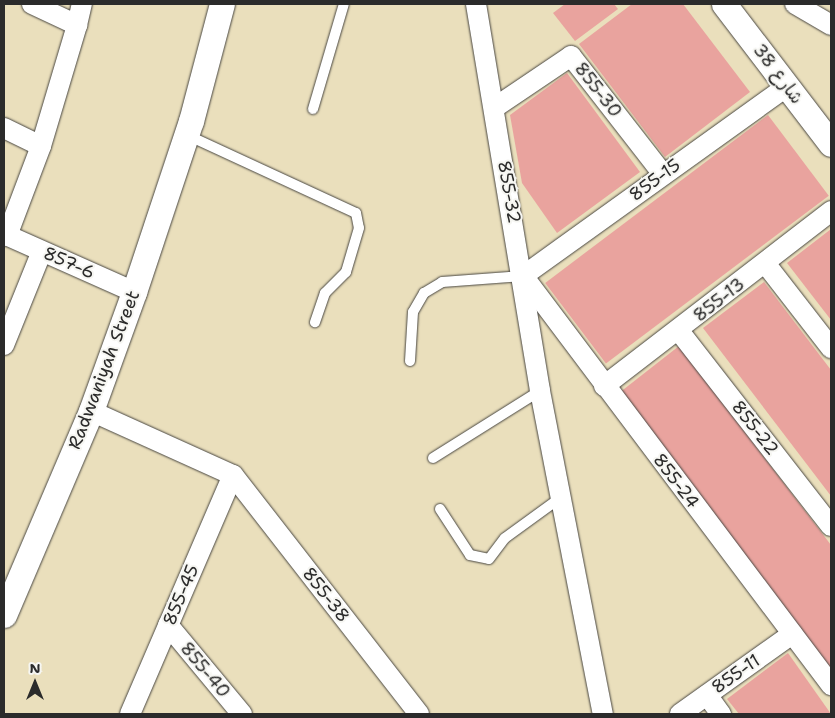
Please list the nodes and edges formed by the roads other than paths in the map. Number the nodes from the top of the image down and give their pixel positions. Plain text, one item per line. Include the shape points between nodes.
1 (32, 4) edge
2 (82, 4) edge
3 (204, 4) edge
4 (222, 4) edge
5 (344, 4) edge
6 (476, 4) edge
7 (724, 4) edge
8 (794, 4) edge
9 (77, 25) junction
10 (831, 25) edge
11 (787, 86) junction
12 (494, 108) junction
13 (313, 109) dead end
14 (4, 128) edge
15 (189, 128) junction
16 (831, 144) edge
17 (41, 146) junction
18 (663, 174) junction
19 (831, 211) edge
20 (6, 235) edge
21 (42, 251) junction
22 (765, 263) junction
23 (523, 276) junction
24 (134, 292) junction
25 (315, 322) dead end
26 (679, 331) junction
27 (4, 345) edge
28 (831, 348) edge
29 (410, 361) dead end
30 (604, 386) junction
31 (540, 391) junction
32 (91, 411) junction
33 (433, 458) dead end
34 (233, 475) junction
35 (560, 498) junction
36 (440, 509) dead end
37 (831, 526) edge
38 (4, 614) edge
39 (168, 625) junction
40 (792, 634) junction
41 (831, 685) edge
42 (707, 695) junction
43 (130, 714) edge
44 (242, 714) edge
45 (419, 714) edge
46 (603, 714) edge
47 (680, 714) edge
48 (721, 714) edge

1 - 9 street
2 - 9 street
3 - 15 street
4 - 15 street
5 - 13 lane
6 - 12 street, 855-32
7 - 11 street, شارع 38
8 - 10 street
9 - 17 street
11 - 16 street, شارع 38
11 - 18 street, 855-15
12 - 18 street, 855-30 via 571,56
12 - 23 street, 855-32
14 - 17 street
15 - 24 street, Radwaniyah Street
15 - 25 lane via 356,213 359,228 346,272 325,293
17 - 20 street
18 - 23 street, 855-15
19 - 22 street, 855-13
20 - 21 street, 857-6
21 - 24 street, 857-6
21 - 27 street
22 - 26 street, 855-13
22 - 28 street
23 - 29 lane via 442,282 424,293 413,312
23 - 30 street, 855-24
23 - 31 street, 855-32
24 - 32 street, Radwaniyah Street
26 - 30 street, 855-13
26 - 37 street, 855-22
30 - 40 street, 855-24
31 - 33 lane
31 - 35 street, 855-32
32 - 34 street
32 - 38 street, Radwaniyah Street
34 - 39 street, 855-45
34 - 45 street, 855-38
35 - 36 lane via 505,538 489,559 470,555
35 - 46 street, 855-32
39 - 43 street, 855-45
39 - 44 street, 855-40
40 - 41 street, 855-24
40 - 42 street, 855-11
42 - 47 street, 855-11
42 - 48 street

